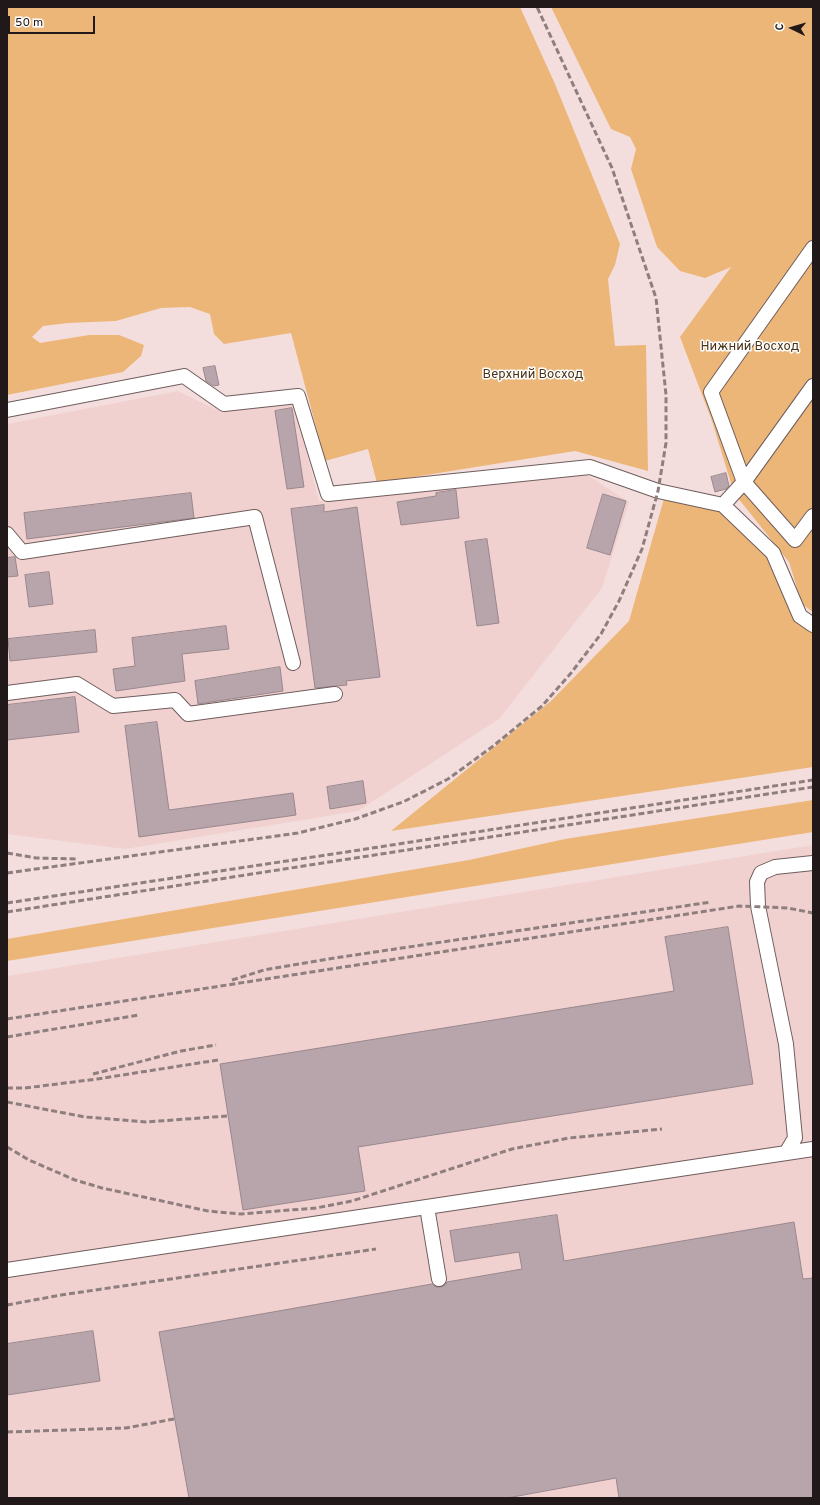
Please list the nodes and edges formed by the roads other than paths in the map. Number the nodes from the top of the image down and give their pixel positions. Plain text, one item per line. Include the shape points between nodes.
1 (813, 248) edge
2 (813, 386) edge
3 (7, 410) edge
4 (744, 482) junction
5 (723, 504) junction
6 (813, 516) edge
7 (7, 534) edge
8 (813, 625) edge
9 (293, 663) dead end
10 (7, 693) edge
11 (335, 694) dead end
12 (813, 863) edge
13 (813, 1149) edge
14 (786, 1153) junction
15 (427, 1207) junction
16 (7, 1270) edge
17 (439, 1279) dead end

1 - 4 lane via 711,392
2 - 4 lane
3 - 5 lane via 184,376 224,404 298,396 328,494 590,467 658,491
4 - 5 lane
4 - 6 lane via 795,540
5 - 8 lane via 773,553 800,616
7 - 9 lane via 22,552 254,517
10 - 11 lane via 77,684 113,706 175,700 188,714
12 - 14 lane via 775,867 761,873 757,882 758,906 786,1044 795,1138
13 - 14 lane
14 - 15 lane
15 - 16 lane
15 - 17 lane

